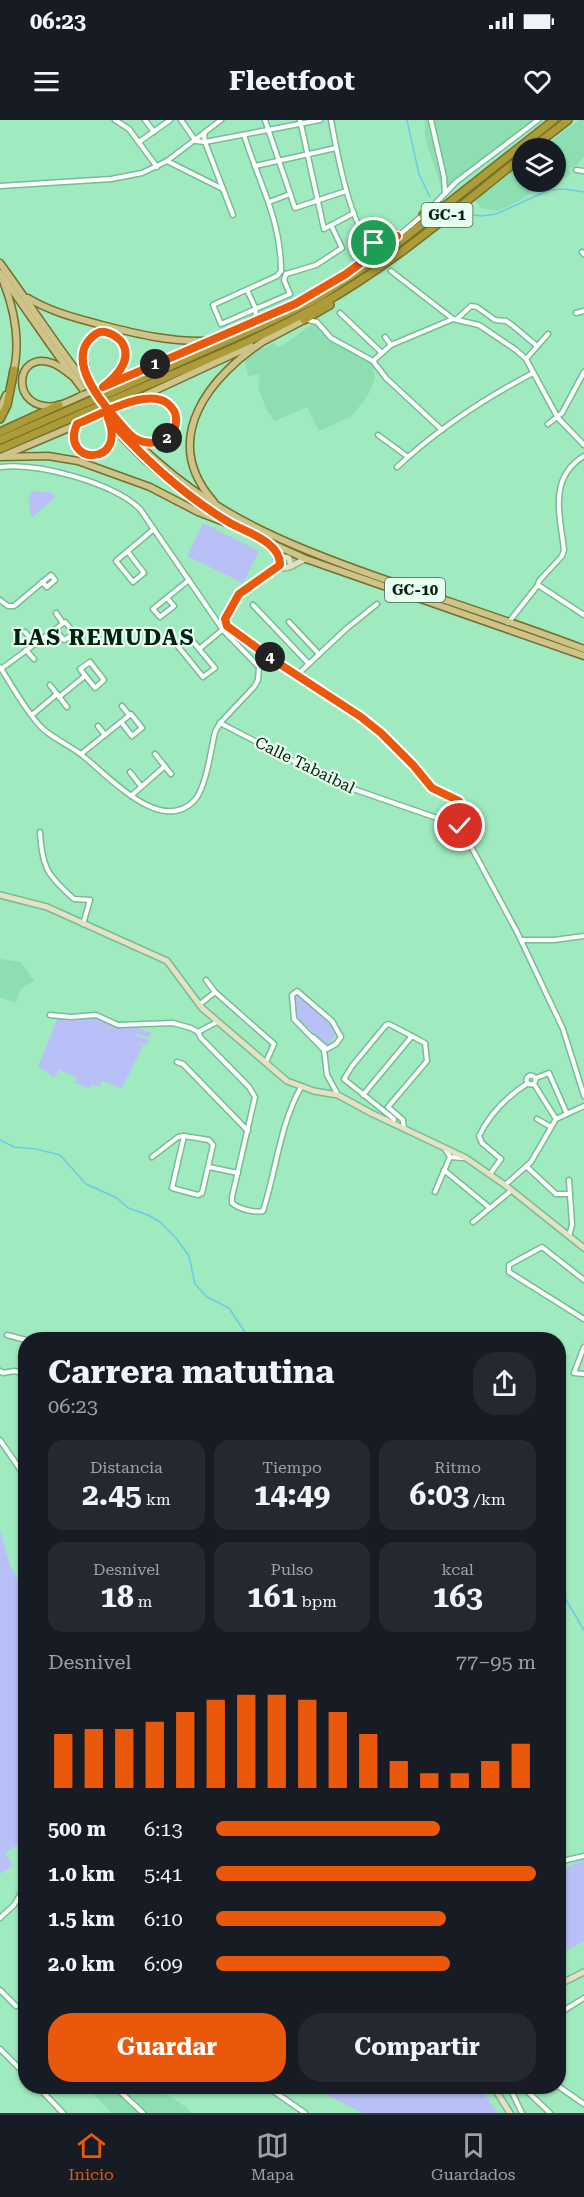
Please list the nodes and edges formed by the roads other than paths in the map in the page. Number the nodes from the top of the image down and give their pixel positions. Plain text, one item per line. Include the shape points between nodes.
1 (115, 120) edge
2 (145, 120) edge
3 (170, 120) edge
4 (181, 120) edge
5 (221, 120) edge
6 (265, 120) edge
7 (320, 120) edge
8 (331, 120) edge
9 (431, 120) edge
10 (538, 120) edge
11 (554, 120) edge
12 (568, 120) edge
13 (215, 122) edge
14 (300, 122) edge
15 (269, 130) junction
16 (154, 132) junction
17 (205, 132) junction
18 (244, 135) junction
19 (545, 138) edge
20 (195, 140) junction
21 (139, 142) junction
22 (205, 142) junction
23 (336, 148) junction
24 (308, 155) junction
25 (167, 161) junction
26 (279, 161) junction
27 (512, 165) edge
28 (255, 166) junction
29 (158, 167) junction
30 (576, 170) dead end
31 (584, 171) edge
32 (444, 177) junction
33 (456, 182) junction
34 (0, 186) edge
35 (224, 189) junction
36 (346, 191) junction
37 (290, 194) junction
38 (444, 196) junction
39 (458, 196) junction
40 (318, 201) junction
41 (269, 202) junction
42 (354, 213) junction
43 (233, 215) dead end
44 (423, 215) junction
45 (331, 225) junction
46 (397, 236) junction
47 (0, 263) edge
48 (281, 271) junction
49 (391, 271) dead end
50 (372, 273) junction
51 (0, 274) edge
52 (286, 274) junction
53 (277, 276) junction
54 (284, 279) junction
55 (247, 290) junction
56 (24, 296) junction
57 (255, 309) junction
58 (321, 310) junction
59 (584, 311) edge
60 (340, 313) dead end
61 (576, 313) dead end
62 (455, 319) junction
63 (304, 320) junction
64 (237, 328) junction
65 (322, 328) junction
66 (548, 334) dead end
67 (385, 337) dead end
68 (267, 339) junction
69 (207, 341) junction
70 (391, 345) junction
71 (537, 346) junction
72 (382, 353) junction
73 (526, 359) junction
74 (373, 361) junction
75 (14, 370) junction
76 (584, 372) edge
77 (533, 373) junction
78 (78, 380) junction
79 (100, 391) junction
80 (136, 399) junction
81 (59, 405) junction
82 (0, 409) edge
83 (92, 409) junction
84 (558, 417) junction
85 (108, 418) junction
86 (0, 419) edge
87 (77, 424) junction
88 (548, 424) dead end
89 (442, 430) junction
90 (0, 432) edge
91 (378, 435) dead end
92 (133, 437) junction
93 (0, 440) edge
94 (584, 445) edge
95 (0, 450) edge
96 (584, 456) edge
97 (0, 457) edge
98 (408, 457) junction
99 (398, 466) dead end
100 (0, 467) edge
101 (229, 514) junction
102 (233, 524) junction
103 (154, 530) junction
104 (265, 541) junction
105 (128, 552) junction
106 (306, 559) junction
107 (280, 562) junction
108 (291, 566) junction
109 (189, 580) junction
110 (42, 582) dead end
111 (538, 585) junction
112 (0, 596) edge
113 (167, 598) junction
114 (3, 601) edge
115 (377, 604) dead end
116 (253, 605) dead end
117 (56, 613) dead end
118 (584, 615) edge
119 (225, 619) junction
120 (289, 622) dead end
121 (63, 623) junction
122 (219, 623) junction
123 (508, 623) junction
124 (225, 628) junction
125 (55, 630) junction
126 (25, 632) dead end
127 (234, 632) junction
128 (231, 638) junction
129 (35, 643) junction
130 (200, 649) junction
131 (584, 649) edge
132 (26, 650) junction
133 (319, 654) junction
134 (584, 656) edge
135 (34, 659) dead end
136 (309, 664) junction
137 (1, 668) edge
138 (297, 675) junction
139 (85, 676) junction
140 (50, 685) dead end
141 (58, 696) junction
142 (122, 706) dead end
143 (68, 707) dead end
144 (32, 715) junction
145 (129, 715) junction
146 (121, 722) junction
147 (220, 723) junction
148 (98, 726) dead end
149 (105, 735) junction
150 (81, 754) junction
151 (155, 754) dead end
152 (165, 766) junction
153 (130, 772) dead end
154 (171, 774) dead end
155 (141, 786) junction
156 (131, 796) junction
157 (460, 826) junction
158 (40, 832) dead end
159 (0, 896) edge
160 (83, 924) junction
161 (584, 936) edge
162 (521, 940) junction
163 (206, 980) dead end
164 (215, 992) junction
165 (199, 1005) junction
166 (50, 1015) dead end
167 (217, 1022) junction
168 (198, 1032) junction
169 (412, 1036) junction
170 (313, 1037) junction
171 (336, 1044) junction
172 (177, 1062) dead end
173 (266, 1063) junction
174 (327, 1068) junction
175 (536, 1078) junction
176 (528, 1083) junction
177 (534, 1084) junction
178 (301, 1087) junction
179 (339, 1095) junction
180 (363, 1095) junction
181 (584, 1096) edge
182 (584, 1106) edge
183 (388, 1107) junction
184 (384, 1112) junction
185 (567, 1114) junction
186 (537, 1119) dead end
187 (556, 1119) junction
188 (393, 1124) junction
189 (551, 1127) junction
190 (405, 1129) junction
191 (248, 1131) junction
192 (184, 1136) junction
193 (445, 1148) junction
194 (152, 1157) dead end
195 (450, 1158) junction
196 (466, 1158) junction
197 (209, 1166) junction
198 (526, 1166) junction
199 (444, 1170) junction
200 (238, 1173) junction
201 (490, 1174) junction
202 (569, 1180) dead end
203 (505, 1185) junction
204 (512, 1190) junction
205 (435, 1192) dead end
206 (570, 1194) junction
207 (490, 1208) junction
208 (473, 1222) dead end
209 (569, 1236) junction
210 (584, 1248) edge
211 (584, 1280) edge
212 (584, 1319) edge
213 (7, 1335) dead end
214 (18, 1338) edge
215 (584, 1347) edge
216 (0, 1371) edge
217 (18, 1372) edge
218 (584, 1374) edge
219 (0, 1440) edge
220 (18, 1466) edge
221 (584, 1856) edge
222 (566, 1860) edge
223 (18, 1897) edge
224 (0, 1918) edge
225 (584, 1972) edge
226 (566, 1980) edge
227 (0, 1990) edge
228 (584, 1998) edge
229 (16, 2006) dead end
230 (566, 2009) edge
231 (0, 2049) edge
232 (18, 2067) edge
233 (566, 2092) edge
234 (45, 2094) edge
235 (123, 2094) edge
236 (278, 2094) edge
237 (498, 2094) edge
238 (513, 2094) edge
239 (530, 2094) edge
240 (584, 2104) edge
241 (63, 2113) edge
242 (143, 2113) edge
243 (305, 2113) edge
244 (510, 2113) edge
245 (522, 2113) edge
246 (550, 2113) edge

1 - 21 street
2 - 16 street
3 - 16 street
4 - 20 street
5 - 13 street
6 - 15 street
7 - 14 street
8 - 23 street
9 - 32 street
10 - 33 street
11 - 39 highway, GC-1
12 - 19 highway
13 - 17 street
14 - 15 street
14 - 24 street
15 - 18 street
15 - 26 street
16 - 21 street
17 - 20 street
17 - 22 street
18 - 22 street
18 - 28 street
20 - 22 street
20 - 25 street
21 - 29 street
22 - 35 street
23 - 24 street
23 - 36 street
24 - 26 street
24 - 40 street
25 - 29 street
25 - 35 street
26 - 28 street
26 - 37 street
27 - 50 highway, GC-1
28 - 41 street
29 - 34 street via 111,179
30 - 31 street
32 - 33 street via 447,182
32 - 38 street
33 - 38 street
35 - 43 street
36 - 40 street
36 - 42 street
37 - 40 street via 295,208
37 - 41 street
38 - 44 street
39 - 44 highway
39 - 79 highway, GC-1 via 383,255 316,299 261,326
40 - 45 street via 324,229
41 - 48 street via 280,239
42 - 45 street
42 - 46 street via 370,241
44 - 46 street
45 - 52 street via 342,248 319,263
46 - 64 street via 329,285
47 - 56 main road, GC-10
48 - 52 street
48 - 53 street
49 - 62 street
50 - 58 highway via 357,288
50 - 83 highway, GC-1, bridge via 272,330
51 - 75 main road via 17,331
51 - 78 main road, GC-10
52 - 54 street
53 - 54 street
53 - 55 street
54 - 57 street via 291,294
55 - 57 street
55 - 57 street via 213,305 221,324
56 - 69 main road via 50,311 159,339
56 - 79 main road, GC-10
57 - 64 street via 256,316
58 - 63 highway
58 - 65 street
59 - 61 street
60 - 72 street
62 - 70 street
62 - 71 street via 471,306 477,307 495,320 512,324
62 - 73 street via 479,325
63 - 65 street via 313,320
63 - 68 main road
64 - 69 main road
65 - 74 street via 331,338
66 - 71 street
67 - 70 street
68 - 80 main road
68 - 101 main road via 227,371 193,420 190,448 196,471 212,500
69 - 79 main road
70 - 72 street
71 - 73 street
72 - 74 street
73 - 77 street
74 - 89 street
75 - 82 main road
75 - 86 highway
76 - 84 street
77 - 84 street
77 - 89 street via 485,399
78 - 81 main road via 51,362 34,363 24,371 22,386 28,397 45,405
78 - 85 main road, GC-10
79 - 79 main road via 85,369 83,352 90,338 102,332 121,341 126,358 120,371
79 - 81 main road, bridge
79 - 83 highway, GC-1, bridge
79 - 92 main road, GC-10
80 - 83 main road, bridge via 113,410
80 - 92 main road via 162,400 173,408 176,422 171,434 162,441 147,442
81 - 90 highway
83 - 87 main road
83 - 93 highway, GC-1
83 - 95 highway, GC-1
84 - 88 street
84 - 94 street
85 - 87 main road via 112,441 104,451 92,456 83,454 75,444
85 - 102 main road, GC-10 via 165,477
87 - 97 main road
89 - 98 street
91 - 98 street
92 - 101 main road, GC-10 via 156,461
96 - 111 street via 568,469 560,485 564,550
97 - 102 main road via 48,456 78,461 150,487 206,516
98 - 99 street
100 - 103 street via 31,467 109,488 132,501
101 - 123 main road, GC-10 via 318,556
102 - 104 main road, GC-10
103 - 105 street
103 - 109 street
104 - 106 main road, GC-10
104 - 107 street via 278,554
105 - 105 street via 116,561 133,582 144,573
106 - 108 street
106 - 134 main road, GC-10
107 - 108 street via 286,569
107 - 108 street via 288,557
107 - 119 street via 239,594
109 - 113 street
109 - 122 street
110 - 114 street via 14,606
111 - 118 street
111 - 123 street
112 - 114 street
113 - 113 street via 153,609 160,618 174,606
115 - 133 street
116 - 136 street
117 - 121 street
119 - 122 street
119 - 124 street
120 - 133 street
121 - 125 street
121 - 125 street via 75,634 64,640
122 - 124 street
123 - 131 main road, GC-10
124 - 127 street
124 - 128 street
124 - 130 street
125 - 129 street
126 - 129 street
127 - 128 street
127 - 138 street
128 - 147 street via 255,660 260,673 254,687
129 - 132 street
130 - 130 street via 189,636 177,645 203,677 215,668
132 - 135 street
132 - 137 street
133 - 136 street
136 - 138 street
137 - 144 street
138 - 157 street via 361,717 393,744 432,788 459,801 465,816
139 - 139 street via 95,688 104,680 90,662 80,669
139 - 141 street
140 - 141 street
141 - 143 street
141 - 144 street
142 - 145 street
144 - 150 street via 44,730
145 - 146 street
145 - 146 street via 142,728 132,736
146 - 149 street
147 - 156 street via 200,793 188,806 168,813
147 - 157 street, Calle Tabaibal via 336,783
148 - 149 street
149 - 150 street
150 - 156 street
151 - 152 street
152 - 154 street
152 - 155 street
153 - 155 street
155 - 156 street
157 - 162 street
158 - 160 street via 48,874 74,899 90,900
159 - 160 street via 47,907
160 - 165 street via 167,961
161 - 162 street
162 - 181 street via 568,1042
163 - 164 street
164 - 165 street
164 - 173 street via 274,1044
165 - 167 street
166 - 168 street via 96,1015 118,1024 173,1023
167 - 168 street
167 - 173 street
168 - 191 street via 255,1097
169 - 180 street
169 - 180 street via 386,1025 344,1079
169 - 183 street via 425,1043 427,1061
170 - 171 street via 327,1049
170 - 171 street via 294,1019 292,995 297,991 332,1021 340,1035
170 - 174 street via 325,1052
171 - 174 street via 327,1056
172 - 191 street
173 - 178 street
174 - 179 street via 327,1076
175 - 176 street via 530,1075
175 - 177 street
175 - 185 street via 549,1073
176 - 177 street
176 - 201 street via 510,1094 479,1136 501,1159
177 - 187 street
178 - 179 street
178 - 200 street via 284,1123 263,1211 232,1203
179 - 188 street
180 - 184 street
182 - 185 street
183 - 184 street
183 - 190 street via 403,1120
184 - 188 street via 394,1119
185 - 187 street
186 - 189 street
187 - 189 street
188 - 190 street
189 - 198 street
190 - 193 street
191 - 200 street
192 - 194 street
192 - 197 street via 209,1140 213,1145
192 - 197 street via 172,1188 202,1193
193 - 195 street
193 - 196 street
195 - 196 street
195 - 199 street
196 - 201 street
197 - 200 street
198 - 203 street
198 - 206 street via 556,1194
199 - 205 street
199 - 207 street
201 - 203 street
202 - 206 street
203 - 204 street
204 - 207 street
204 - 209 street
206 - 209 street
207 - 208 street
209 - 210 street
211 - 212 street via 542,1247 509,1265 509,1272
213 - 214 street
215 - 218 street via 574,1373
216 - 217 street
219 - 220 street
221 - 222 street
223 - 224 street
225 - 226 street
227 - 229 street
228 - 230 street
231 - 232 street
233 - 240 street
234 - 241 street
235 - 242 street
236 - 243 street
237 - 244 street
238 - 245 street
239 - 246 street

